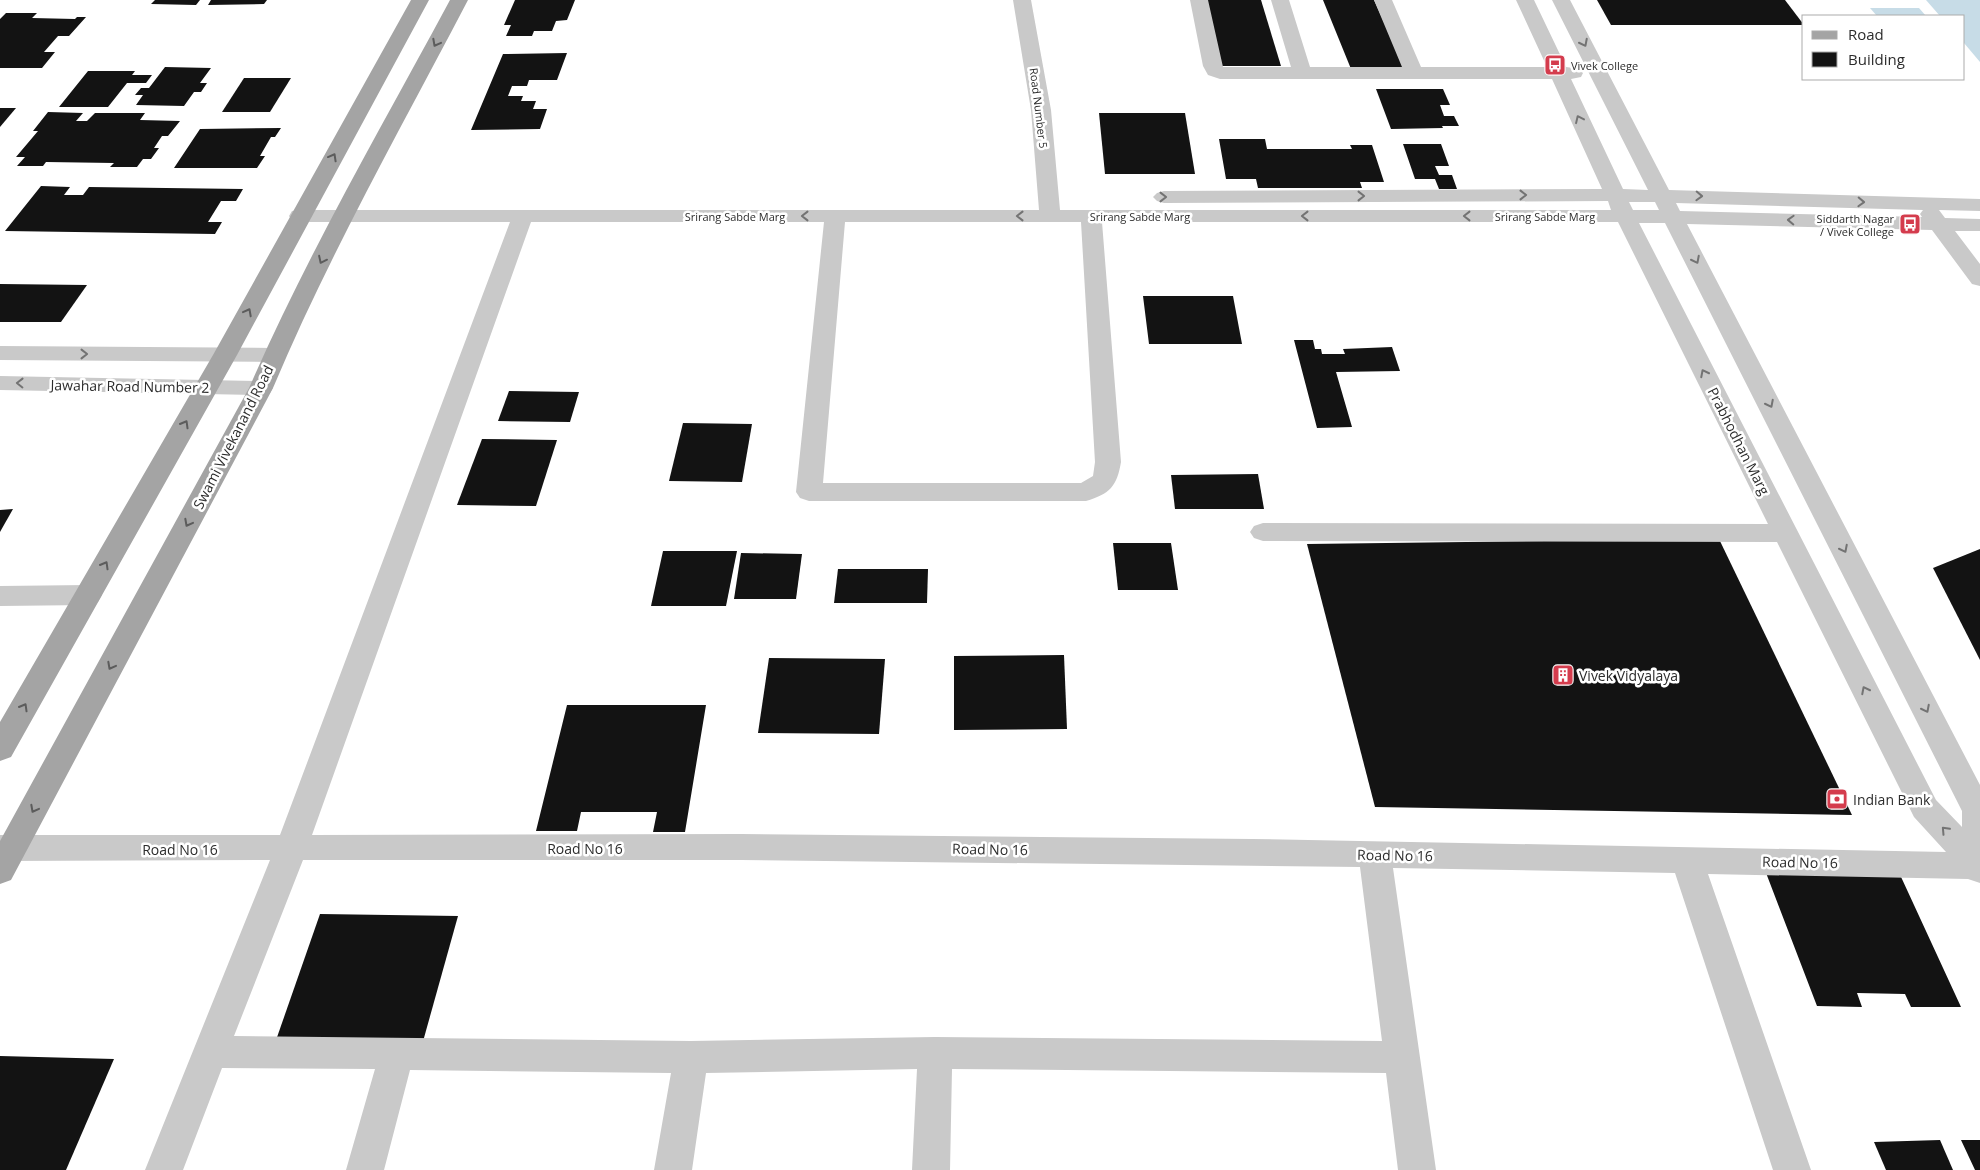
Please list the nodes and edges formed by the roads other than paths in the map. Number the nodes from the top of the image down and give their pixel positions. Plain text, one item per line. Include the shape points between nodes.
1 (420, 0) edge
2 (459, 0) edge
3 (1022, 0) edge
4 (1199, 0) edge
5 (1280, 0) edge
6 (1383, 0) edge
7 (1525, 0) edge
8 (1561, 0) edge
9 (1302, 73) junction
10 (1414, 73) junction
11 (1558, 73) junction
12 (1598, 73) junction
13 (1613, 144) junction
14 (1924, 204) junction
15 (1620, 205) junction
16 (1980, 205) edge
17 (1667, 206) junction
18 (1049, 207) junction
19 (305, 208) junction
20 (348, 208) junction
21 (522, 216) junction
22 (835, 216) junction
23 (1090, 216) junction
24 (1938, 224) junction
25 (1980, 225) edge
26 (1980, 279) edge
27 (0, 353) edge
28 (225, 355) junction
29 (275, 355) junction
30 (0, 383) edge
31 (206, 388) junction
32 (261, 388) junction
33 (1263, 532) dead end
34 (1785, 533) junction
35 (88, 595) junction
36 (0, 596) edge
37 (0, 749) edge
38 (291, 849) junction
39 (1375, 855) junction
40 (4, 856) edge
41 (1687, 860) junction
42 (1979, 867) edge
43 (211, 1052) junction
44 (935, 1053) junction
45 (397, 1054) junction
46 (691, 1057) junction
47 (1402, 1057) junction
48 (164, 1170) edge
49 (365, 1170) edge
50 (673, 1170) edge
51 (931, 1170) edge
52 (1417, 1170) edge
53 (1792, 1170) edge

19 -> 1 main road
2 -> 20 main road, Swami Vivekanand Road
3 - 18 street, Road Number 5 via 1041,110
4 - 9 street via 1215,71
5 - 9 street
6 - 10 street
7 - 11 street, Prabhodhan Marg
8 -> 12 street
9 - 10 street
10 - 11 street
11 - 12 street
13 -> 11 street, Prabhodhan Marg
12 - 13 street
13 - 15 street, Prabhodhan Marg
13 - 17 street
14 - 16 street
17 -> 14 street
14 - 24 street
15 - 17 street, Srirang Sabde Marg
18 -> 15 street, Srirang Sabde Marg
15 -> 23 street, Srirang Sabde Marg
34 -> 15 street, Prabhodhan Marg
24 -> 17 street, Srirang Sabde Marg
17 -> 42 street via 1978,811
18 - 20 street, Srirang Sabde Marg
18 -> 22 street, Srirang Sabde Marg
18 - 23 street, Srirang Sabde Marg
19 - 20 street, Srirang Sabde Marg
28 -> 19 main road
20 - 21 street, Srirang Sabde Marg
20 -> 29 main road, Swami Vivekanand Road
22 -> 21 street, Srirang Sabde Marg
21 - 38 street
22 - 23 street via 809,492 1086,492 1105,480 1108,462
24 - 25 street, Srirang Sabde Marg
24 - 26 street
27 -> 28 street
28 - 29 street
28 - 31 main road
29 - 32 main road, Swami Vivekanand Road
31 -> 30 street, Jawahar Road Number 2
31 - 32 street, Jawahar Road Number 2
35 -> 31 main road
32 -> 40 main road, Swami Vivekanand Road
33 - 34 street
42 -> 34 street, Prabhodhan Marg via 1925,808
35 - 36 street
37 -> 35 main road
38 - 39 street, Road No 16 via 751,847
38 - 40 street, Road No 16
38 - 43 street
39 - 41 street, Road No 16
39 - 47 street
41 - 42 street, Road No 16
41 - 53 street
43 - 45 street
43 - 48 street
44 - 46 street
44 - 47 street
44 - 51 street
45 - 46 street
45 - 49 street
46 - 50 street
47 - 52 street

